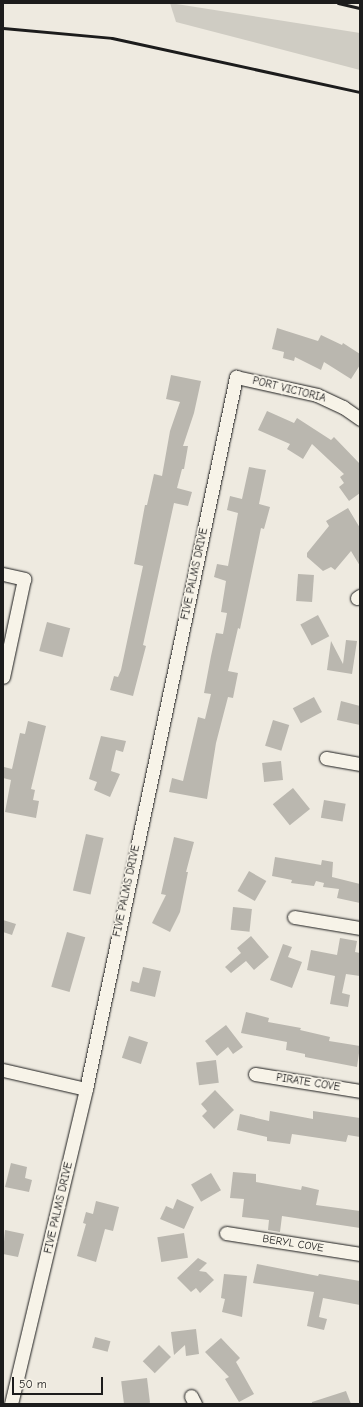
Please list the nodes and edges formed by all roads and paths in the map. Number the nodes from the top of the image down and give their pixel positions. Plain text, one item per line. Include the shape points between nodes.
1 (236, 377) joint
2 (360, 419) edge
3 (3, 574) edge
4 (3, 677) edge
5 (326, 758) dead end
6 (360, 764) edge
7 (294, 917) dead end
8 (360, 928) edge
9 (3, 1070) edge
10 (255, 1074) dead end
11 (86, 1089) junction
12 (360, 1091) edge
13 (226, 1234) dead end
14 (360, 1254) edge
15 (11, 1404) edge

1 - 2 street, PORT VICTORIA via 317,395 343,407
1 - 11 street, FIVE PALMS DRIVE
3 - 4 street via 24,579
5 - 6 street
7 - 8 street
9 - 11 street
10 - 12 street, PIRATE COVE
11 - 15 street, FIVE PALMS DRIVE
13 - 14 street, BERYL COVE

